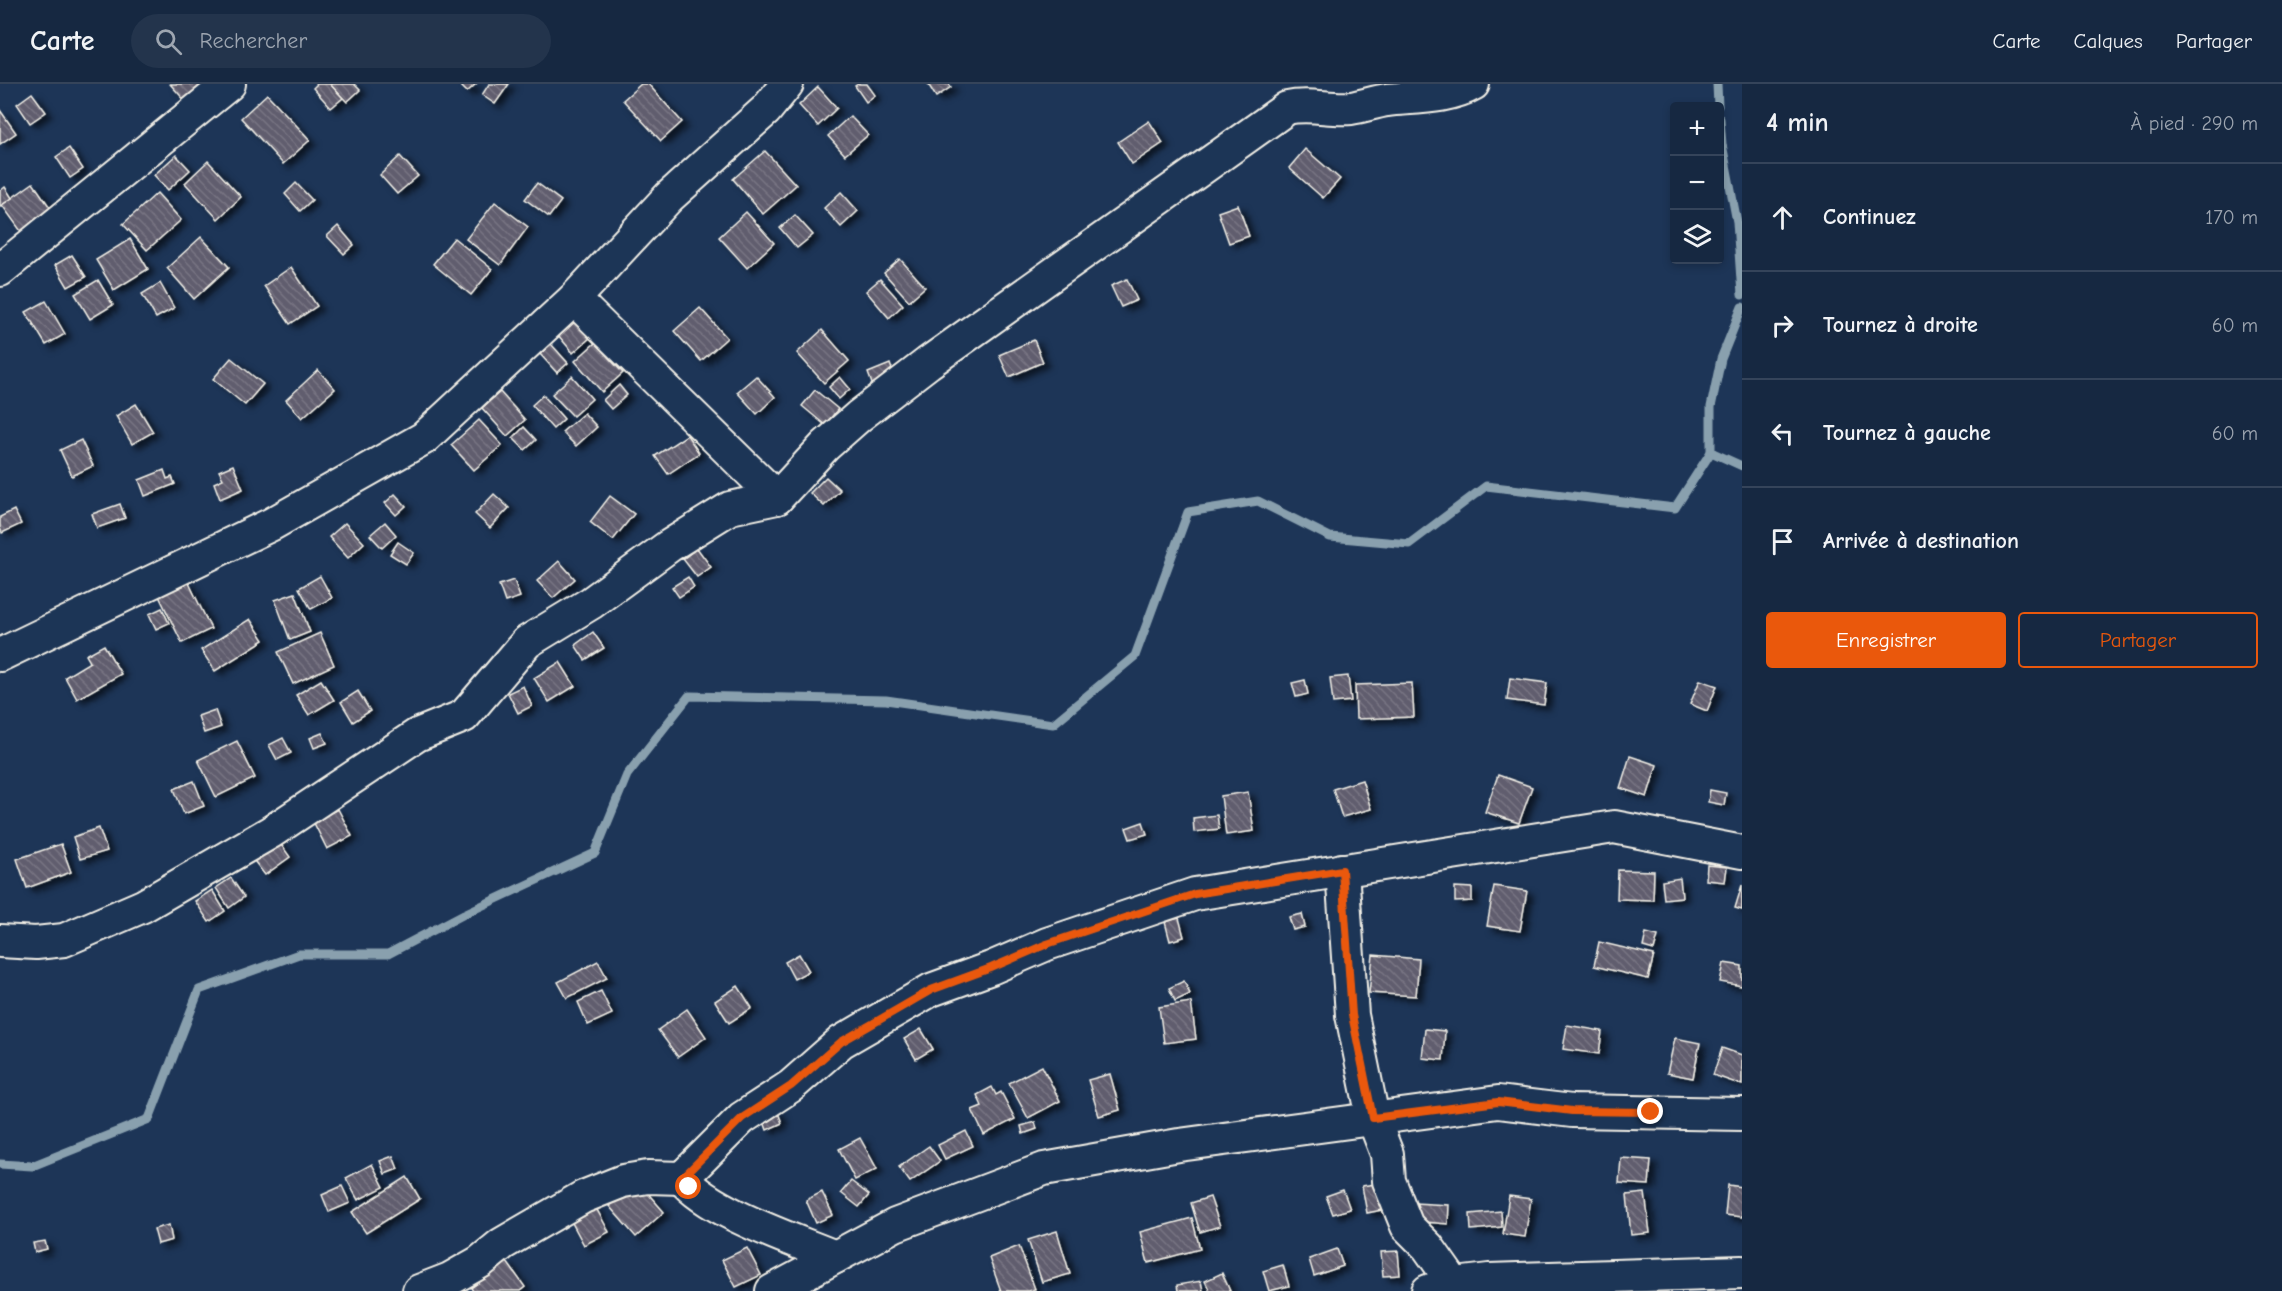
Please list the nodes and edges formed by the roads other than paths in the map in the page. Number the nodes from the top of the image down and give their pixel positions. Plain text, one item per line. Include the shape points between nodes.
1 (229, 84) edge
2 (787, 84) edge
3 (1473, 84) edge
4 (0, 270) edge
5 (574, 299) junction
6 (777, 498) junction
7 (0, 655) edge
8 (1742, 852) edge
9 (1342, 870) junction
10 (0, 941) edge
11 (1742, 1114) edge
12 (1373, 1118) junction
13 (682, 1178) junction
14 (835, 1257) junction
15 (1742, 1272) edge
16 (1441, 1288) edge
17 (419, 1291) edge
18 (772, 1291) edge

1 - 4 street
2 - 5 street via 766,110 669,197
3 - 6 street via 1350,108 1302,105 1275,114 859,416
5 - 6 street
5 - 7 street via 424,438 272,524
6 - 10 street via 729,508 669,546 591,603 527,642 464,716 417,735 271,832 143,906 64,940
8 - 9 street via 1614,827
9 - 12 street via 1352,1015
9 - 13 street via 1195,894 1047,944 931,990 841,1042 791,1086 742,1118
11 - 12 street via 1572,1111 1498,1102
12 - 14 street via 1179,1145 1044,1169 895,1225
12 - 16 street via 1387,1154 1389,1181 1398,1208 1407,1226 1428,1247
13 - 14 street via 699,1196 754,1224
13 - 17 street via 623,1181 583,1197 502,1244 480,1262
14 - 18 street
15 - 16 street via 1541,1277

